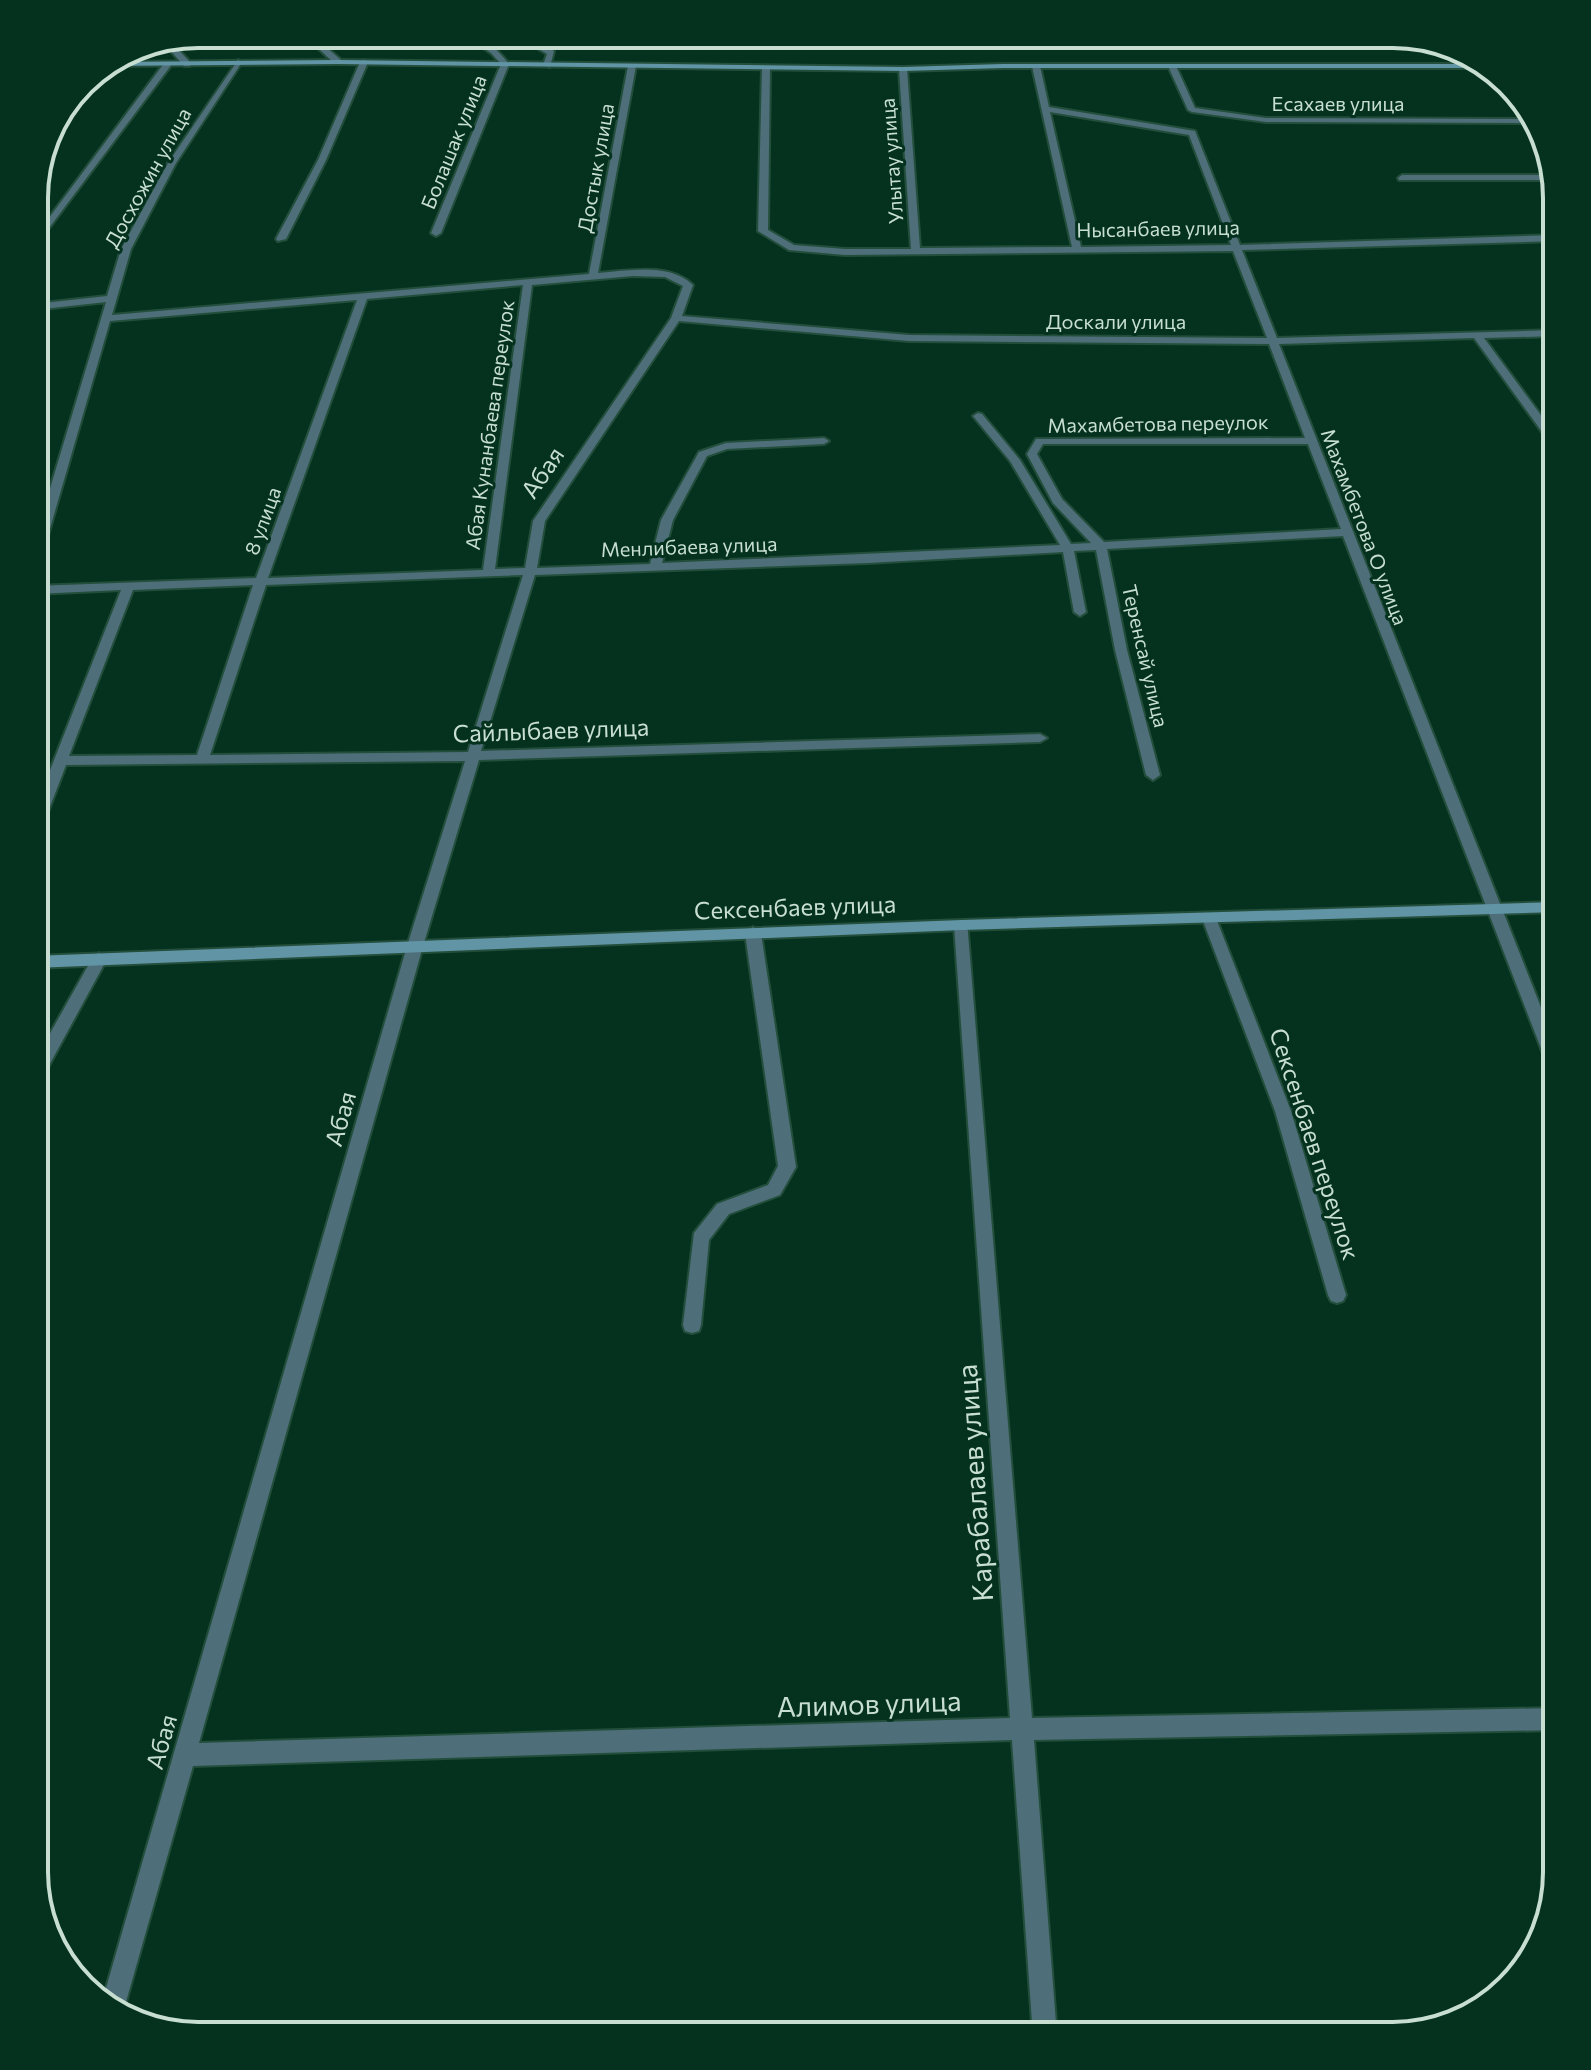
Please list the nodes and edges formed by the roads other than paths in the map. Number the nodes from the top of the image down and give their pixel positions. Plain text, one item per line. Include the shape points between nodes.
1 (322, 48) edge
2 (489, 48) edge
3 (542, 48) edge
4 (174, 50) edge
5 (238, 62) junction
6 (338, 62) junction
7 (364, 62) junction
8 (131, 64) edge
9 (168, 64) junction
10 (187, 64) junction
11 (505, 64) junction
12 (547, 65) junction
13 (632, 66) junction
14 (1036, 66) junction
15 (1172, 66) junction
16 (1464, 66) edge
17 (766, 68) junction
18 (903, 69) junction
19 (1048, 109) junction
20 (1522, 121) edge
21 (1402, 178) dead end
22 (1542, 178) edge
23 (48, 226) edge
24 (436, 233) dead end
25 (281, 239) dead end
26 (1543, 239) edge
27 (1236, 246) junction
28 (1077, 248) junction
29 (916, 251) junction
30 (593, 277) junction
31 (528, 282) junction
32 (363, 296) junction
33 (110, 299) junction
34 (48, 306) edge
35 (105, 318) junction
36 (676, 318) junction
37 (1543, 333) edge
38 (1477, 335) junction
39 (1272, 341) junction
40 (978, 416) dead end
41 (1543, 426) edge
42 (824, 441) dead end
43 (1310, 441) junction
44 (48, 515) edge
45 (1345, 532) junction
46 (1101, 546) junction
47 (1068, 548) junction
48 (655, 566) junction
49 (530, 571) junction
50 (489, 573) junction
51 (260, 582) junction
52 (128, 587) junction
53 (48, 590) edge
54 (1080, 612) dead end
55 (1040, 738) dead end
56 (475, 756) junction
57 (202, 759) junction
58 (62, 761) junction
59 (1153, 775) dead end
60 (48, 796) edge
61 (1543, 907) edge
62 (1496, 909) junction
63 (1209, 918) junction
64 (962, 925) junction
65 (753, 933) junction
66 (415, 946) junction
67 (99, 959) junction
68 (48, 961) edge
69 (1543, 1032) edge
70 (48, 1052) edge
71 (1337, 1295) dead end
72 (692, 1325) dead end
73 (1543, 1719) edge
74 (1021, 1729) junction
75 (183, 1755) junction
76 (116, 1997) edge
77 (1044, 2022) edge

1 - 6 street
2 - 11 street
3 - 12 street via 551,53
4 - 10 street
5 - 6 street
5 - 10 street
5 - 33 street, Досхожин улица via 172,163 126,249
6 - 7 street
7 - 11 street
7 - 25 street
8 - 9 street
9 - 10 street
9 - 23 street
11 - 12 street
11 - 24 street, Болашак улица
12 - 13 street
13 - 17 street
13 - 30 street, Достык улица
14 - 15 street
14 - 18 street
14 - 19 street
15 - 16 street
15 - 20 street, Есахаев улица via 1192,110 1220,116
17 - 18 street
17 - 29 street, Нысанбаев улица via 763,231 792,248
18 - 29 street, Улытау улица
19 - 27 street, Махамбетова О улица via 1192,133
19 - 28 street
21 - 22 street
26 - 27 street, Нысанбаев улица
27 - 28 street, Нысанбаев улица
27 - 39 street, Махамбетова О улица
28 - 29 street, Нысанбаев улица
30 - 31 street
30 - 36 street, Абая via 654,273 680,278 688,285
31 - 32 street
31 - 50 street, Абая Кунанбаева переулок
32 - 35 street
32 - 51 street, 8 улица
33 - 34 street
33 - 35 street, Досхожин улица
35 - 44 street, Досхожин улица
36 - 39 street, Доскали улица via 909,338
36 - 49 street, Абая via 539,521
37 - 38 street, Доскали улица
38 - 39 street, Доскали улица
38 - 41 street
39 - 43 street, Махамбетова О улица
40 - 47 street via 1015,460
42 - 48 street via 726,446 703,454 667,520
43 - 45 street, Махамбетова О улица
43 - 46 street, Махамбетова переулок via 1040,441 1032,454 1057,501
45 - 46 street, Менлибаева улица
45 - 62 street, Махамбетова О улица
46 - 47 street, Менлибаева улица
46 - 59 street, Теренсай улица
47 - 48 street, Менлибаева улица
47 - 54 street
48 - 49 street, Менлибаева улица
49 - 50 street, Менлибаева улица
49 - 56 street, Абая
50 - 51 street, Менлибаева улица
51 - 52 street, Менлибаева улица
51 - 57 street, 8 улица
52 - 53 street, Менлибаева улица
52 - 58 street
55 - 56 street, Сайлыбаев улица
56 - 57 street, Сайлыбаев улица
56 - 66 street, Абая
57 - 58 street, Сайлыбаев улица
58 - 60 street
61 - 62 street, Сексенбаев улица
62 - 63 street, Сексенбаев улица
62 - 69 street, Махамбетова О улица
63 - 64 street, Сексенбаев улица
63 - 71 street, Сексенбаев переулок via 1283,1111
64 - 65 street, Сексенбаев улица
64 - 74 street, Карабалаев улица
65 - 66 street, Сексенбаев улица
65 - 72 street via 787,1167 774,1190 723,1209 700,1238
66 - 67 street, Сексенбаев улица
66 - 75 street, Абая
67 - 68 street, Сексенбаев улица
67 - 70 street
73 - 74 street, Алимов улица
74 - 75 street, Алимов улица
74 - 77 street, Карабалаев улица
75 - 76 street, Абая

